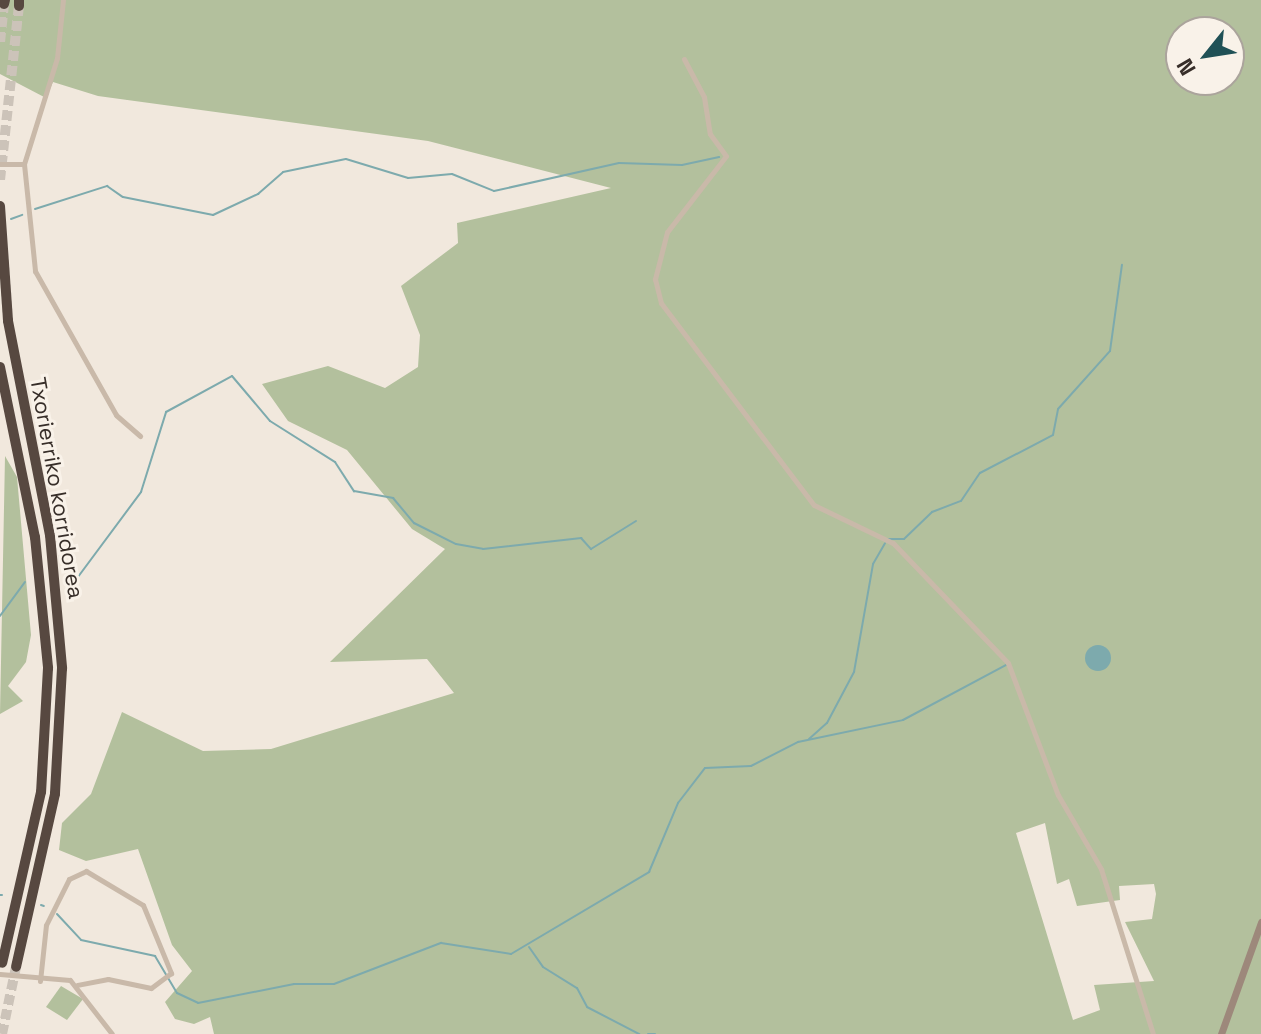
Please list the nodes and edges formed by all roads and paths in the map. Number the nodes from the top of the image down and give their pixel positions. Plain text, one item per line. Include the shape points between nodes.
1 (63, 0) edge
2 (684, 59) dead end
3 (0, 164) edge
4 (24, 164) junction
5 (0, 206) edge
6 (0, 367) edge
7 (140, 436) dead end
8 (1261, 922) edge
9 (16, 967) tunnel mouth
10 (1, 968) edge
11 (40, 981) junction
12 (78, 985) junction
13 (112, 1034) edge
14 (1153, 1034) edge
15 (1221, 1034) edge

1 - 4 street via 57,58
2 - 14 street via 704,97 710,134 726,156 667,232 657,262 661,303 814,505 893,543 1008,663 1058,795 1101,869
3 - 4 street
4 - 7 street via 39,282 116,415
5 - 9 highway, Txorierriko korridorea via 8,321 50,535 62,668 55,794
6 - 10 highway, Txorierriko korridorea via 35,537 48,668 41,792
8 - 15 street
10 - 11 street
11 - 12 street
11 - 12 street via 49,916 75,871 86,871 143,905 168,982
12 - 13 street

